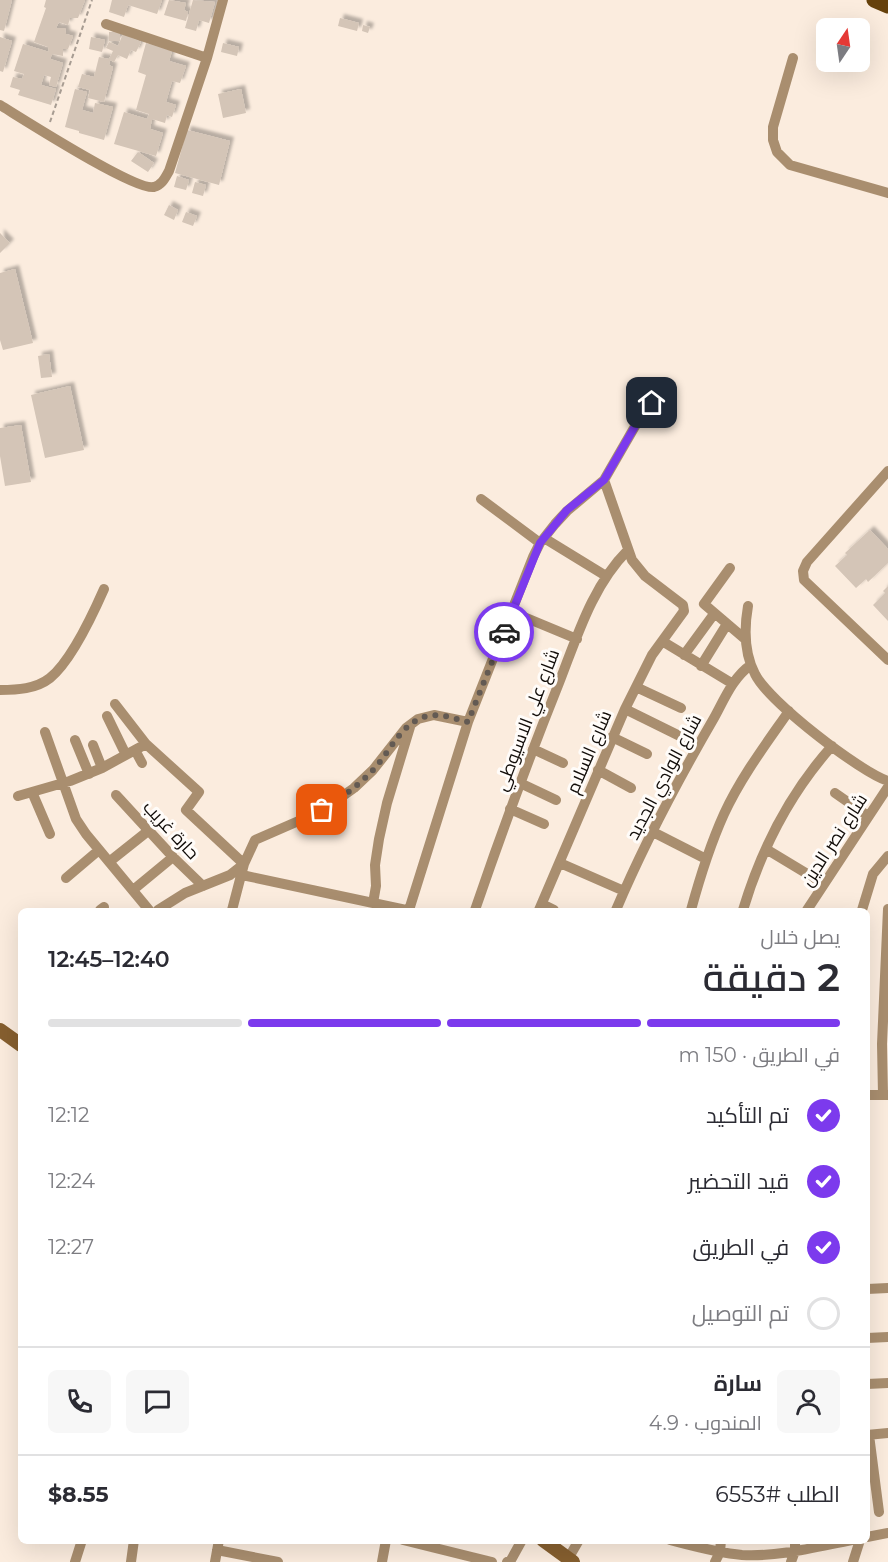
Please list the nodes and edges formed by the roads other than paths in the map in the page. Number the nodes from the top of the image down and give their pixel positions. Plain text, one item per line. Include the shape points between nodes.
1 (223, 0) edge
2 (874, 0) edge
3 (888, 6) edge
4 (106, 24) dead end
5 (207, 58) junction
6 (793, 58) dead end
7 (0, 105) edge
8 (888, 193) edge
9 (668, 395) dead end
10 (888, 471) edge
11 (604, 480) junction
12 (481, 499) dead end
13 (542, 541) junction
14 (628, 550) junction
15 (730, 568) dead end
16 (606, 576) junction
17 (104, 589) dead end
18 (748, 606) dead end
19 (512, 612) junction
20 (714, 614) junction
21 (727, 624) junction
22 (577, 639) junction
23 (745, 639) junction
24 (662, 641) junction
25 (684, 655) junction
26 (888, 660) edge
27 (751, 665) junction
28 (701, 666) junction
29 (734, 684) junction
30 (636, 687) junction
31 (0, 690) edge
32 (115, 704) dead end
33 (681, 708) dead end
34 (625, 709) junction
35 (789, 711) junction
36 (107, 716) dead end
37 (468, 722) junction
38 (411, 724) junction
39 (45, 732) dead end
40 (612, 736) junction
41 (75, 740) dead end
42 (146, 744) junction
43 (93, 745) dead end
44 (698, 745) junction
45 (832, 746) junction
46 (533, 749) junction
47 (130, 752) junction
48 (646, 754) dead end
49 (142, 763) dead end
50 (563, 763) dead end
51 (102, 768) junction
52 (598, 770) junction
53 (89, 774) junction
54 (888, 781) edge
55 (63, 783) junction
56 (520, 783) junction
57 (888, 787) edge
58 (631, 788) dead end
59 (32, 792) junction
60 (835, 793) dead end
61 (116, 795) dead end
62 (18, 796) dead end
63 (556, 800) dead end
64 (510, 809) junction
65 (868, 816) junction
66 (544, 824) dead end
67 (148, 831) junction
68 (653, 832) junction
69 (50, 834) dead end
70 (766, 849) junction
71 (99, 850) junction
72 (888, 856) edge
73 (173, 857) junction
74 (706, 859) junction
75 (109, 862) junction
76 (560, 863) junction
77 (243, 869) junction
78 (66, 878) dead end
79 (824, 884) junction
80 (202, 886) junction
81 (133, 890) junction
82 (624, 891) junction
83 (373, 903) junction
84 (541, 907) edge
85 (147, 908) edge
86 (161, 908) edge
87 (233, 908) edge
88 (398, 908) edge
89 (409, 908) edge
90 (476, 908) edge
91 (617, 908) edge
92 (692, 908) edge
93 (744, 908) edge
94 (808, 908) edge
95 (863, 908) edge
96 (888, 909) edge
97 (888, 918) edge
98 (885, 1026) edge
99 (0, 1030) edge
100 (18, 1043) edge
101 (870, 1095) edge
102 (886, 1096) edge
103 (888, 1288) edge
104 (870, 1289) edge
105 (888, 1337) edge
106 (870, 1338) edge
107 (888, 1383) edge
108 (870, 1384) edge
109 (888, 1433) edge
110 (870, 1435) edge
111 (870, 1449) edge
112 (879, 1512) dead end
113 (888, 1533) edge
114 (870, 1537) edge
115 (81, 1544) edge
116 (133, 1544) edge
117 (385, 1544) edge
118 (419, 1544) edge
119 (520, 1544) edge
120 (549, 1544) edge
121 (577, 1544) edge
122 (686, 1544) edge
123 (831, 1544) edge
124 (859, 1544) edge
125 (218, 1545) edge
126 (793, 1551) edge
127 (719, 1552) edge
128 (571, 1560) edge
129 (75, 1562) edge
130 (131, 1562) edge
131 (215, 1562) edge
132 (278, 1562) edge
133 (382, 1562) edge
134 (492, 1562) edge
135 (507, 1562) edge
136 (853, 1562) edge

1 - 5 street
2 - 3 main road
4 - 5 street
5 - 7 street via 169,171 162,183 154,187 130,180
6 - 8 street via 773,127 772,140 777,152 790,165
9 - 11 street via 645,409
10 - 26 street via 803,571 804,580
11 - 13 street via 567,510
11 - 14 street
12 - 13 street
13 - 16 street
13 - 19 street
14 - 16 street, شارع علي الاسيوطي
14 - 24 street, شارع السلام via 645,576 683,605 682,613
15 - 20 street via 705,602
16 - 22 street, شارع علي الاسيوطي
17 - 31 street via 64,662 49,678 30,688
18 - 23 street
19 - 22 street
19 - 37 street
20 - 21 street
20 - 25 street
21 - 23 street
21 - 28 street
22 - 46 street, شارع علي الاسيوطي
23 - 27 street
24 - 25 street
24 - 30 street, شارع السلام
25 - 28 street
27 - 29 street, شارع الوادي الجديد
27 - 35 street via 766,691
28 - 29 street
29 - 44 street, شارع الوادي الجديد
30 - 33 street
30 - 34 street, شارع السلام
32 - 42 street
34 - 40 street, شارع السلام
34 - 44 street
35 - 45 street
35 - 74 street via 725,811
36 - 47 street
37 - 38 street via 434,715
37 - 89 street
38 - 77 street via 354,788 310,816 255,840
38 - 83 street via 381,830
39 - 55 street
40 - 48 street
40 - 52 street, شارع السلام
41 - 53 street
42 - 47 street
42 - 77 street via 199,792 186,810
43 - 51 street
44 - 68 street, شارع الوادي الجديد
45 - 54 street
45 - 70 street via 807,775
46 - 50 street
46 - 56 street, شارع علي الاسيوطي
47 - 49 street
47 - 51 street
51 - 53 street
52 - 58 street
52 - 76 street, شارع السلام
53 - 55 street
55 - 59 street
55 - 71 street via 76,819
56 - 63 street
56 - 64 street, شارع علي الاسيوطي
57 - 65 street, شارع نصر الدين
59 - 62 street
59 - 69 street
60 - 65 street
61 - 67 street, حارة غريب
64 - 66 street
64 - 90 street, شارع علي الاسيوطي
65 - 79 street, شارع نصر الدين
67 - 73 street, حارة غريب
67 - 75 street
68 - 74 street
68 - 82 street, شارع الوادي الجديد
70 - 79 street
70 - 93 street
71 - 75 street
71 - 78 street
72 - 95 street via 873,874
73 - 80 street, حارة غريب
73 - 81 street
74 - 92 street
75 - 81 street
76 - 82 street
76 - 84 street, شارع السلام
77 - 80 street
77 - 83 street
77 - 87 street
79 - 94 street, شارع نصر الدين
80 - 86 street
81 - 85 street
82 - 91 street, شارع الوادي الجديد
83 - 88 street
96 - 97 street
97 - 98 street
98 - 102 street
99 - 100 street
101 - 102 street
103 - 104 street
105 - 106 street
107 - 108 street
109 - 110 street
111 - 112 street
113 - 114 street
115 - 129 street
116 - 130 street
117 - 133 street
118 - 134 street
119 - 135 street
120 - 128 street
121 - 128 street
122 - 127 street
123 - 126 street
124 - 136 street
125 - 131 street
125 - 132 street
126 - 127 street via 758,1555

